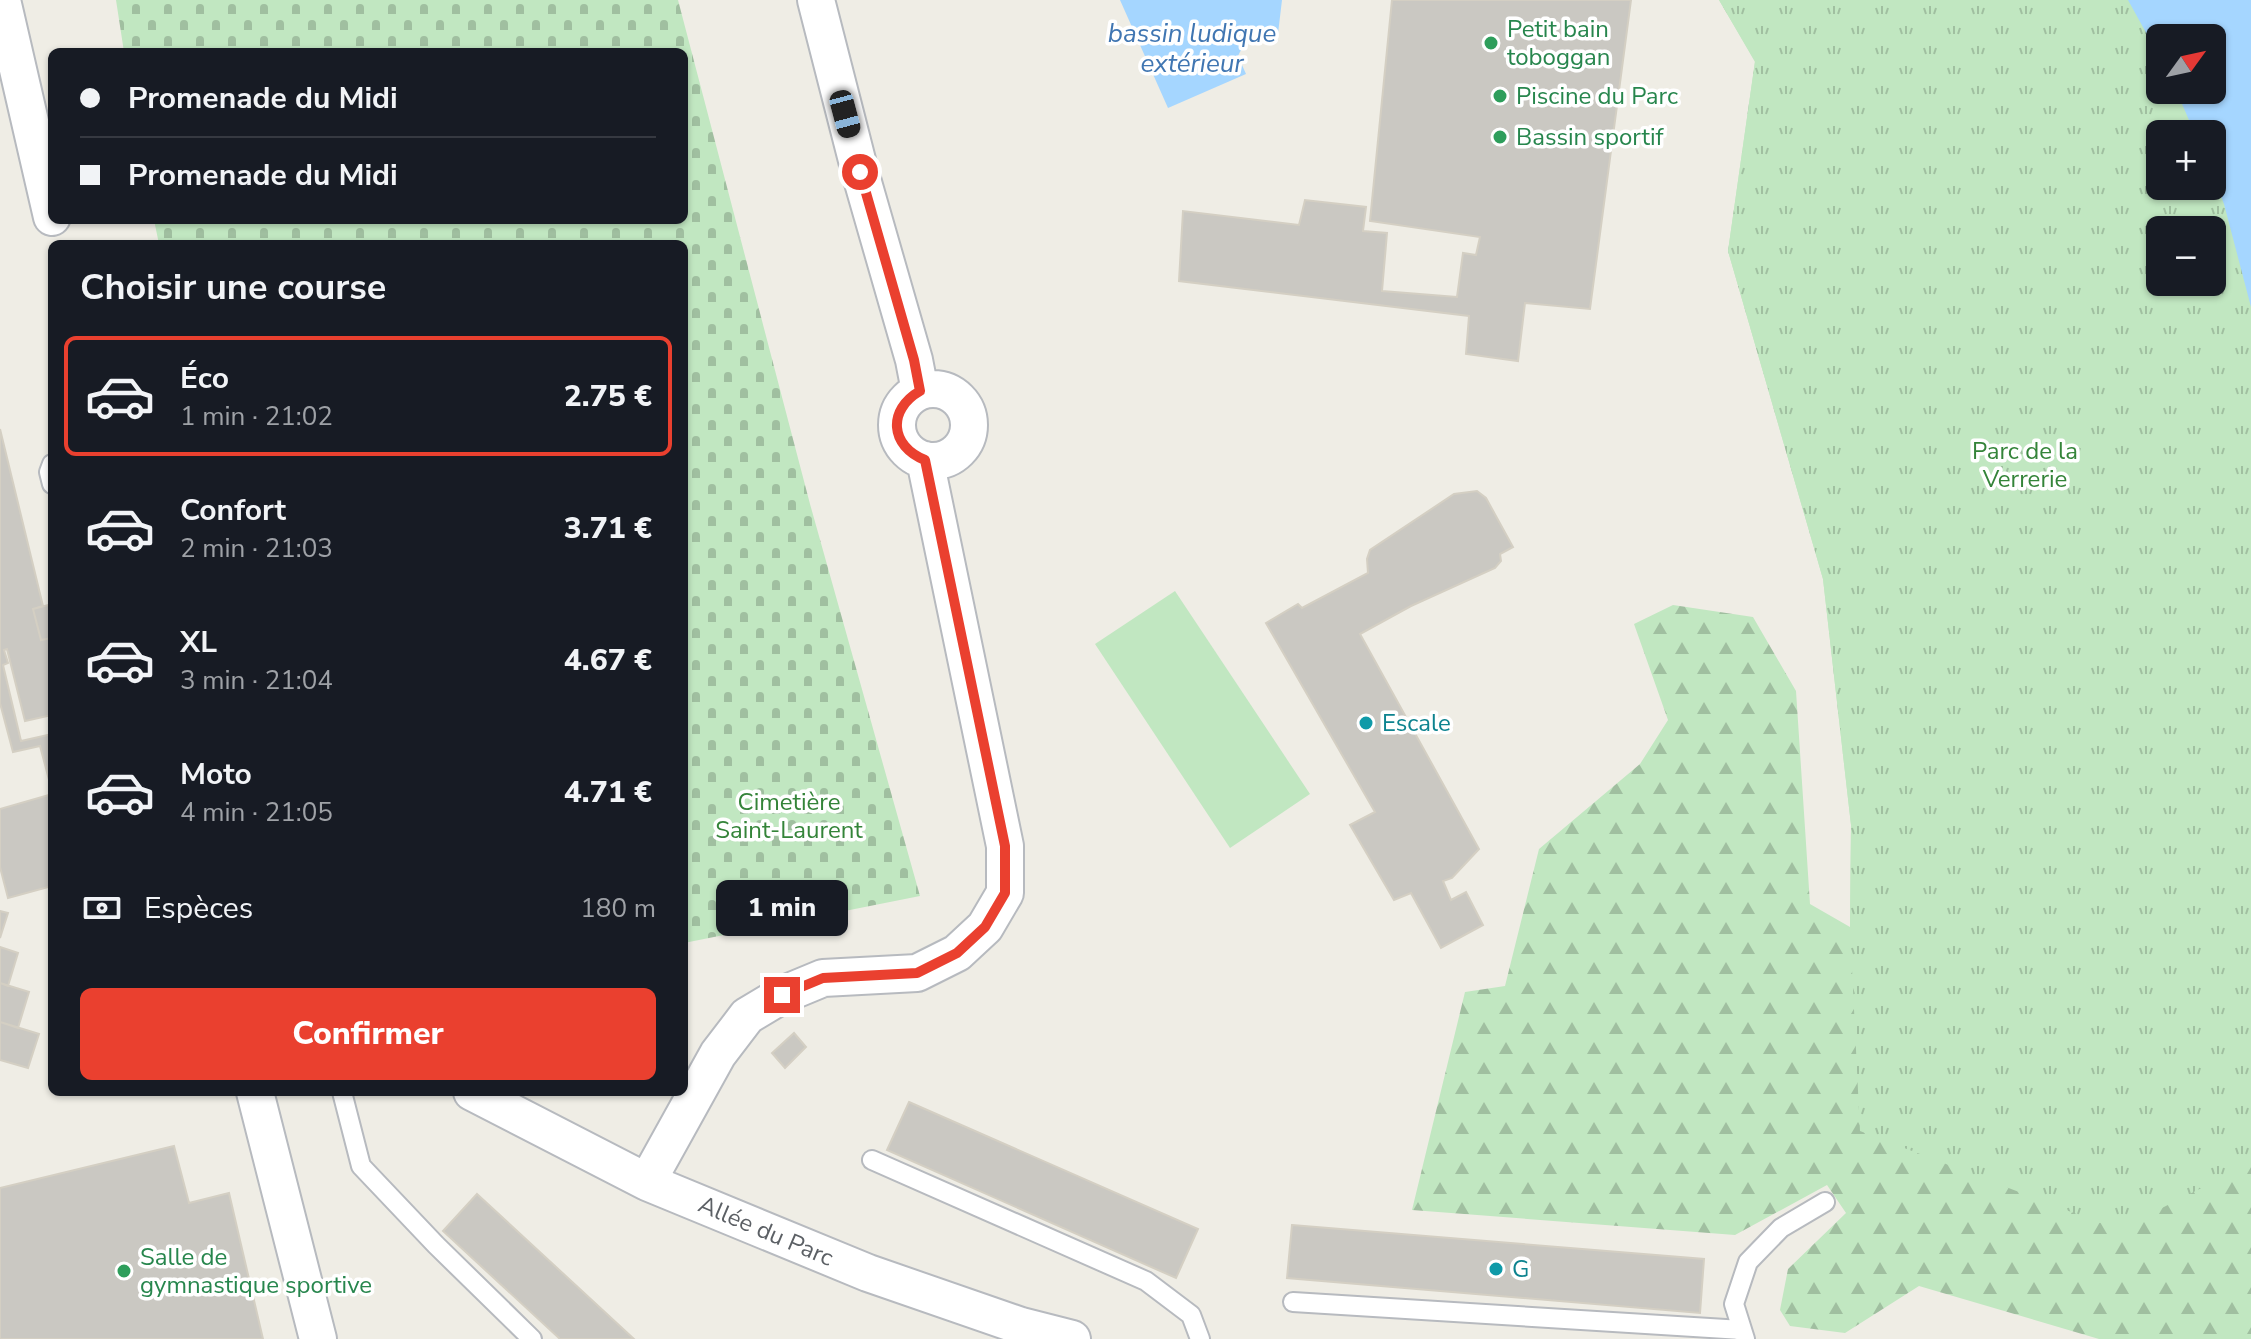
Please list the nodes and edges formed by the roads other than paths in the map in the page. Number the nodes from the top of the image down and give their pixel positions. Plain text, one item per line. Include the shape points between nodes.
1 (2, 0) edge
2 (816, 0) edge
3 (16, 124) edge
4 (48, 208) edge
5 (920, 391) junction
6 (925, 460) junction
7 (253, 1096) edge
8 (343, 1096) edge
9 (480, 1096) edge
10 (872, 1160) dead end
11 (647, 1182) junction
12 (1825, 1202) dead end
13 (1293, 1302) dead end
14 (1744, 1334) edge
15 (318, 1339) edge
16 (532, 1339) edge
17 (1072, 1339) edge
18 (1200, 1339) edge

1 - 3 street
2 - 5 street
3 - 4 street
5 - 6 street via 903,406 897,428 906,448
5 - 6 street via 954,396 968,415 969,426 953,454
6 - 11 street via 1005,846 1005,893 985,927 957,953 917,973 823,978 747,1016 718,1054
7 - 15 street
8 - 16 lane via 361,1166
9 - 11 street, Allée du Parc
10 - 18 lane via 1146,1281 1191,1315
11 - 17 street, Allée du Parc via 868,1273
12 - 14 lane via 1781,1228 1748,1262 1734,1304
13 - 14 lane

